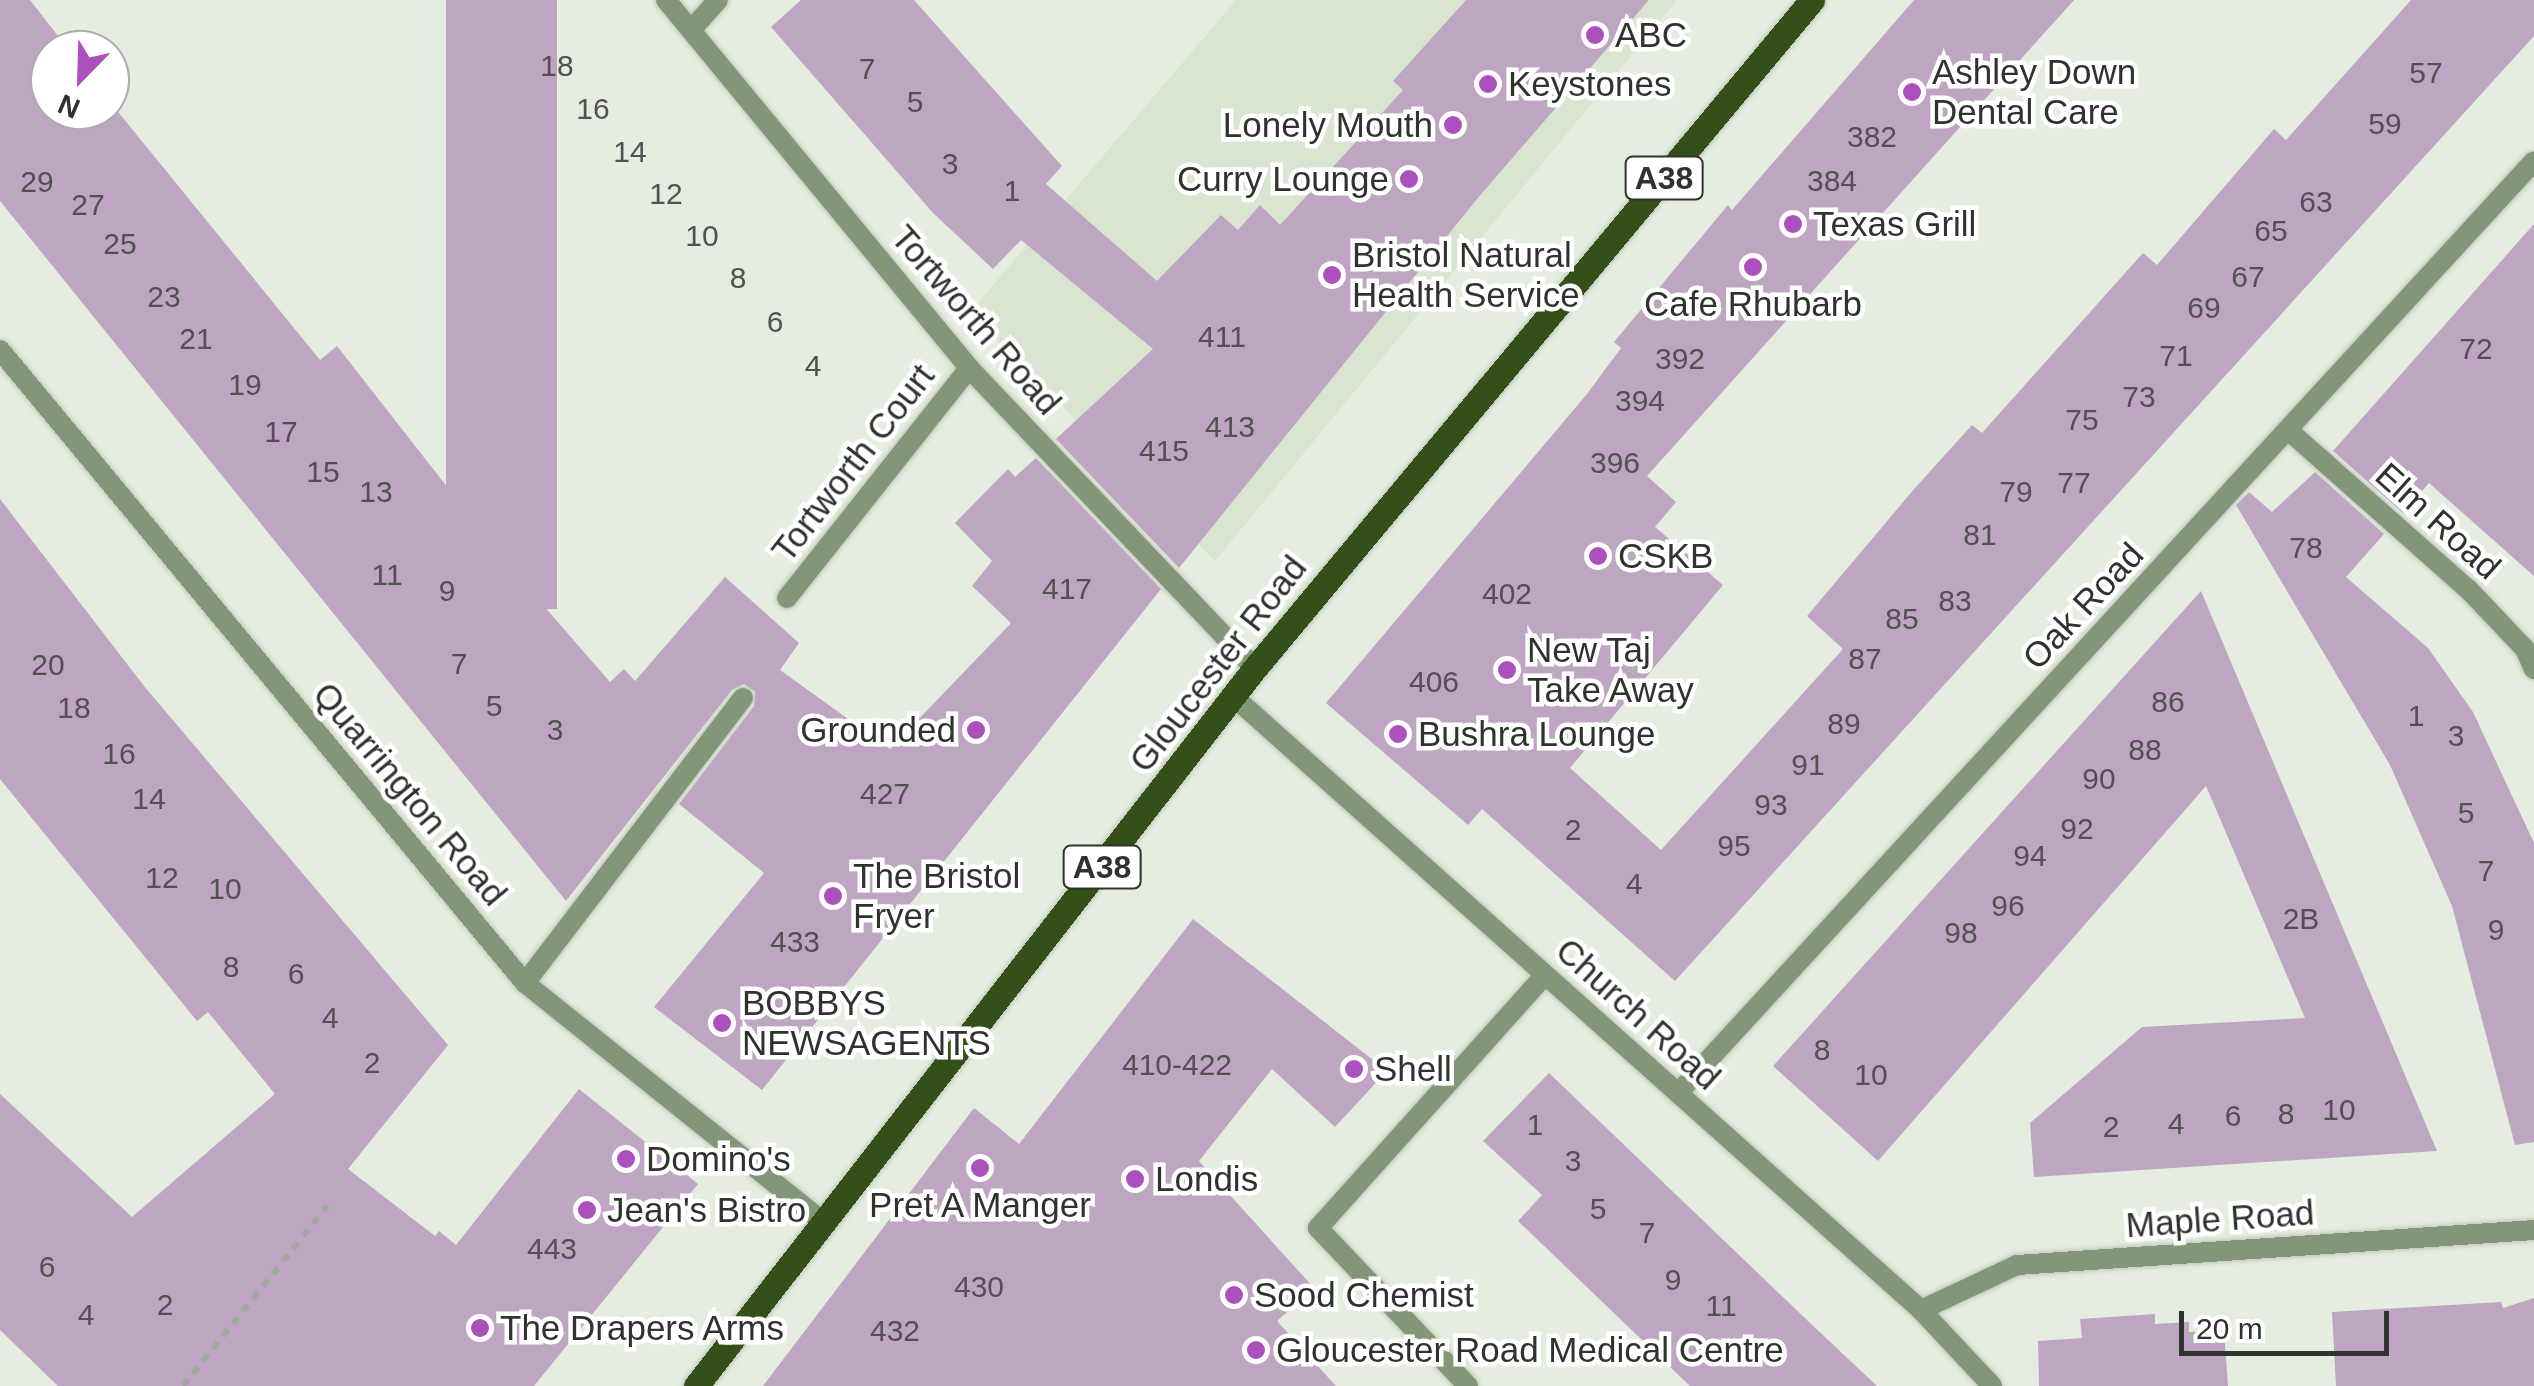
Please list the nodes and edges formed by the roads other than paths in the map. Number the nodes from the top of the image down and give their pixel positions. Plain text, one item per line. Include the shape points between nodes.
1 (666, 0) edge
2 (718, 0) edge
3 (1812, 0) edge
4 (691, 30) junction
5 (2534, 162) edge
6 (0, 350) edge
7 (969, 368) junction
8 (2288, 430) junction
9 (787, 598) dead end
10 (1255, 668) junction
11 (2534, 668) edge
12 (743, 698) dead end
13 (1234, 698) junction
14 (1545, 974) junction
15 (524, 983) junction
16 (1678, 1093) junction
17 (825, 1223) junction
18 (2534, 1230) edge
19 (1921, 1310) junction
20 (696, 1386) edge
21 (1468, 1386) edge
22 (1992, 1386) edge

1 - 4 street, Tortworth Road
2 - 4 street
3 - 10 main road, Gloucester Road / A38
4 - 7 street, Tortworth Road
5 - 8 street, Oak Road
6 - 15 street, Quarrington Road
7 - 9 street, Tortworth Court
7 - 10 street, Tortworth Road
8 - 11 street, Elm Road via 2468,590
8 - 16 street, Oak Road
10 - 13 main road, Gloucester Road / A38
12 - 15 street
13 - 14 street, Church Road
13 - 17 main road, Gloucester Road / A38
14 - 16 street, Church Road
14 - 21 street via 1318,1228
15 - 17 street, Quarrington Road
16 - 19 street, Church Road
17 - 20 main road, Gloucester Road / A38
18 - 19 street, Maple Road via 2017,1266
19 - 22 street, Church Road

